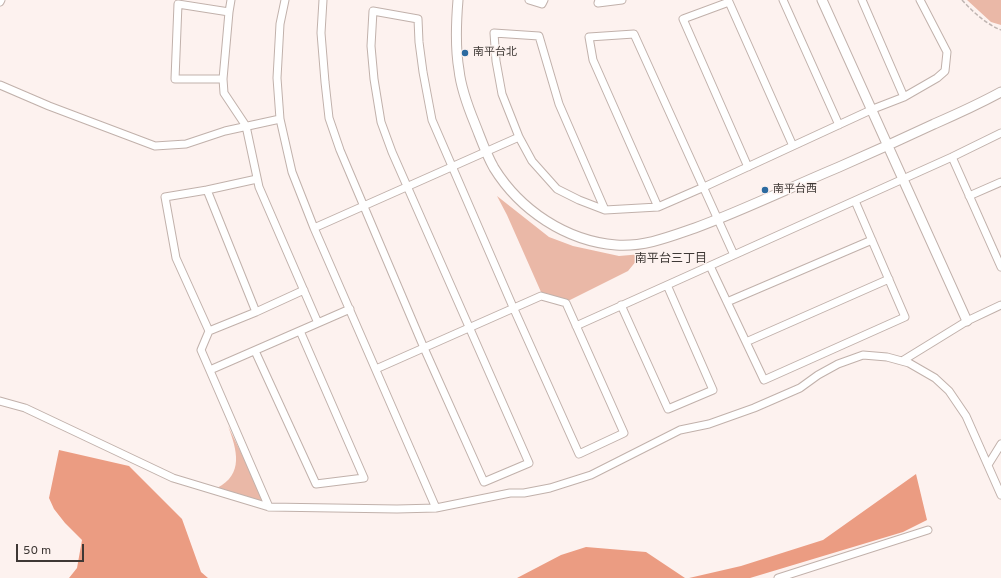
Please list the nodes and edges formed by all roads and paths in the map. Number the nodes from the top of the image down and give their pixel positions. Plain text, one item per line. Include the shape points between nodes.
1 (231, 0) edge
2 (285, 0) edge
3 (323, 0) edge
4 (458, 0) edge
5 (530, 0) edge
6 (544, 0) edge
7 (599, 0) edge
8 (622, 0) edge
9 (783, 0) edge
10 (822, 0) edge
11 (862, 0) edge
12 (920, 0) edge
13 (962, 0) edge
14 (229, 12) junction
15 (1001, 30) edge
16 (223, 79) junction
17 (0, 85) edge
18 (1001, 92) edge
19 (904, 96) junction
20 (873, 109) junction
21 (280, 119) junction
22 (839, 125) junction
23 (246, 126) junction
24 (1001, 133) edge
25 (519, 137) junction
26 (888, 145) junction
27 (793, 146) junction
28 (486, 151) junction
29 (952, 157) junction
30 (452, 166) junction
31 (748, 167) junction
32 (257, 178) junction
33 (904, 179) junction
34 (1001, 182) edge
35 (407, 186) junction
36 (704, 187) junction
37 (206, 190) junction
38 (970, 196) junction
39 (855, 201) junction
40 (363, 206) junction
41 (658, 206) junction
42 (605, 210) junction
43 (718, 219) junction
44 (314, 228) junction
45 (872, 240) junction
46 (734, 255) junction
47 (710, 266) junction
48 (1001, 267) edge
49 (889, 279) junction
50 (667, 285) junction
51 (304, 290) junction
52 (727, 302) junction
53 (1001, 305) edge
54 (621, 306) junction
55 (513, 307) junction
56 (350, 309) junction
57 (256, 312) junction
58 (967, 321) junction
59 (318, 323) junction
60 (576, 326) junction
61 (469, 328) junction
62 (209, 331) junction
63 (300, 331) junction
64 (746, 342) junction
65 (424, 348) junction
66 (255, 351) junction
67 (902, 361) junction
68 (376, 369) junction
69 (210, 370) junction
70 (0, 401) edge
71 (1001, 444) edge
72 (988, 465) junction
73 (1001, 495) edge
74 (270, 507) junction
75 (436, 508) junction
76 (928, 530) dead end
77 (778, 578) edge

1 - 14 street
2 - 21 street via 280,24
3 - 40 street via 321,33 330,118
4 - 28 street via 456,24 459,71 463,92
5 - 6 street via 542,4
7 - 8 street via 598,3
9 - 22 street
10 - 20 street
11 - 19 street
12 - 19 street via 947,52 947,63 945,72
13 - 15 path via 983,20
14 - 16 street
14 - 16 street via 178,4 175,79
16 - 23 street via 224,93
17 - 23 street via 155,146 186,144
18 - 26 street
19 - 20 street
20 - 22 street
20 - 26 street
21 - 23 street
21 - 44 street via 292,172
22 - 27 street
23 - 32 street
24 - 29 street
25 - 28 street
25 - 42 street via 532,161 557,189
25 - 42 street via 502,94 494,33 540,36 559,104
26 - 33 street
26 - 43 street
27 - 31 street
27 - 31 street via 728,2 683,18
28 - 30 street
28 - 43 street via 504,183 520,200 544,219 576,235 616,245 641,244 669,238
29 - 33 street
29 - 38 street
30 - 35 street
30 - 35 street via 432,120 423,72 418,19 373,10 371,46 381,122
30 - 55 street
31 - 36 street
32 - 37 street
32 - 51 street
33 - 39 street
33 - 58 street
34 - 38 street
35 - 40 street
35 - 61 street
36 - 41 street
36 - 41 street via 634,34 589,37 593,60
36 - 43 street
37 - 57 street
37 - 62 street via 165,197 176,258
38 - 48 street
39 - 45 street
39 - 46 street
40 - 44 street
40 - 65 street
41 - 42 street
43 - 46 street
44 - 56 street
45 - 49 street
45 - 52 street
46 - 47 street
47 - 50 street
47 - 52 street
49 - 64 street
49 - 64 street via 905,317 771,377 764,380
50 - 54 street
50 - 54 street via 713,390 668,409
51 - 57 street
51 - 59 street
52 - 64 street
53 - 58 street
54 - 60 street
55 - 60 street via 541,296 566,303
55 - 60 street via 579,454 624,433
55 - 61 street
56 - 59 street
56 - 68 street
57 - 62 street
58 - 67 street
59 - 63 street
61 - 65 street
61 - 65 street via 529,463 484,482
62 - 69 street via 201,350
63 - 66 street
63 - 66 street via 364,478 316,484
65 - 68 street
66 - 69 street
67 - 72 street via 909,362 949,391 966,416
67 - 75 street via 863,355 838,364 800,388 754,408 709,424 680,430 592,475 550,488
68 - 75 street
69 - 74 street
70 - 74 street via 25,408 173,478
71 - 72 street
72 - 73 street
74 - 75 street
76 - 77 street

